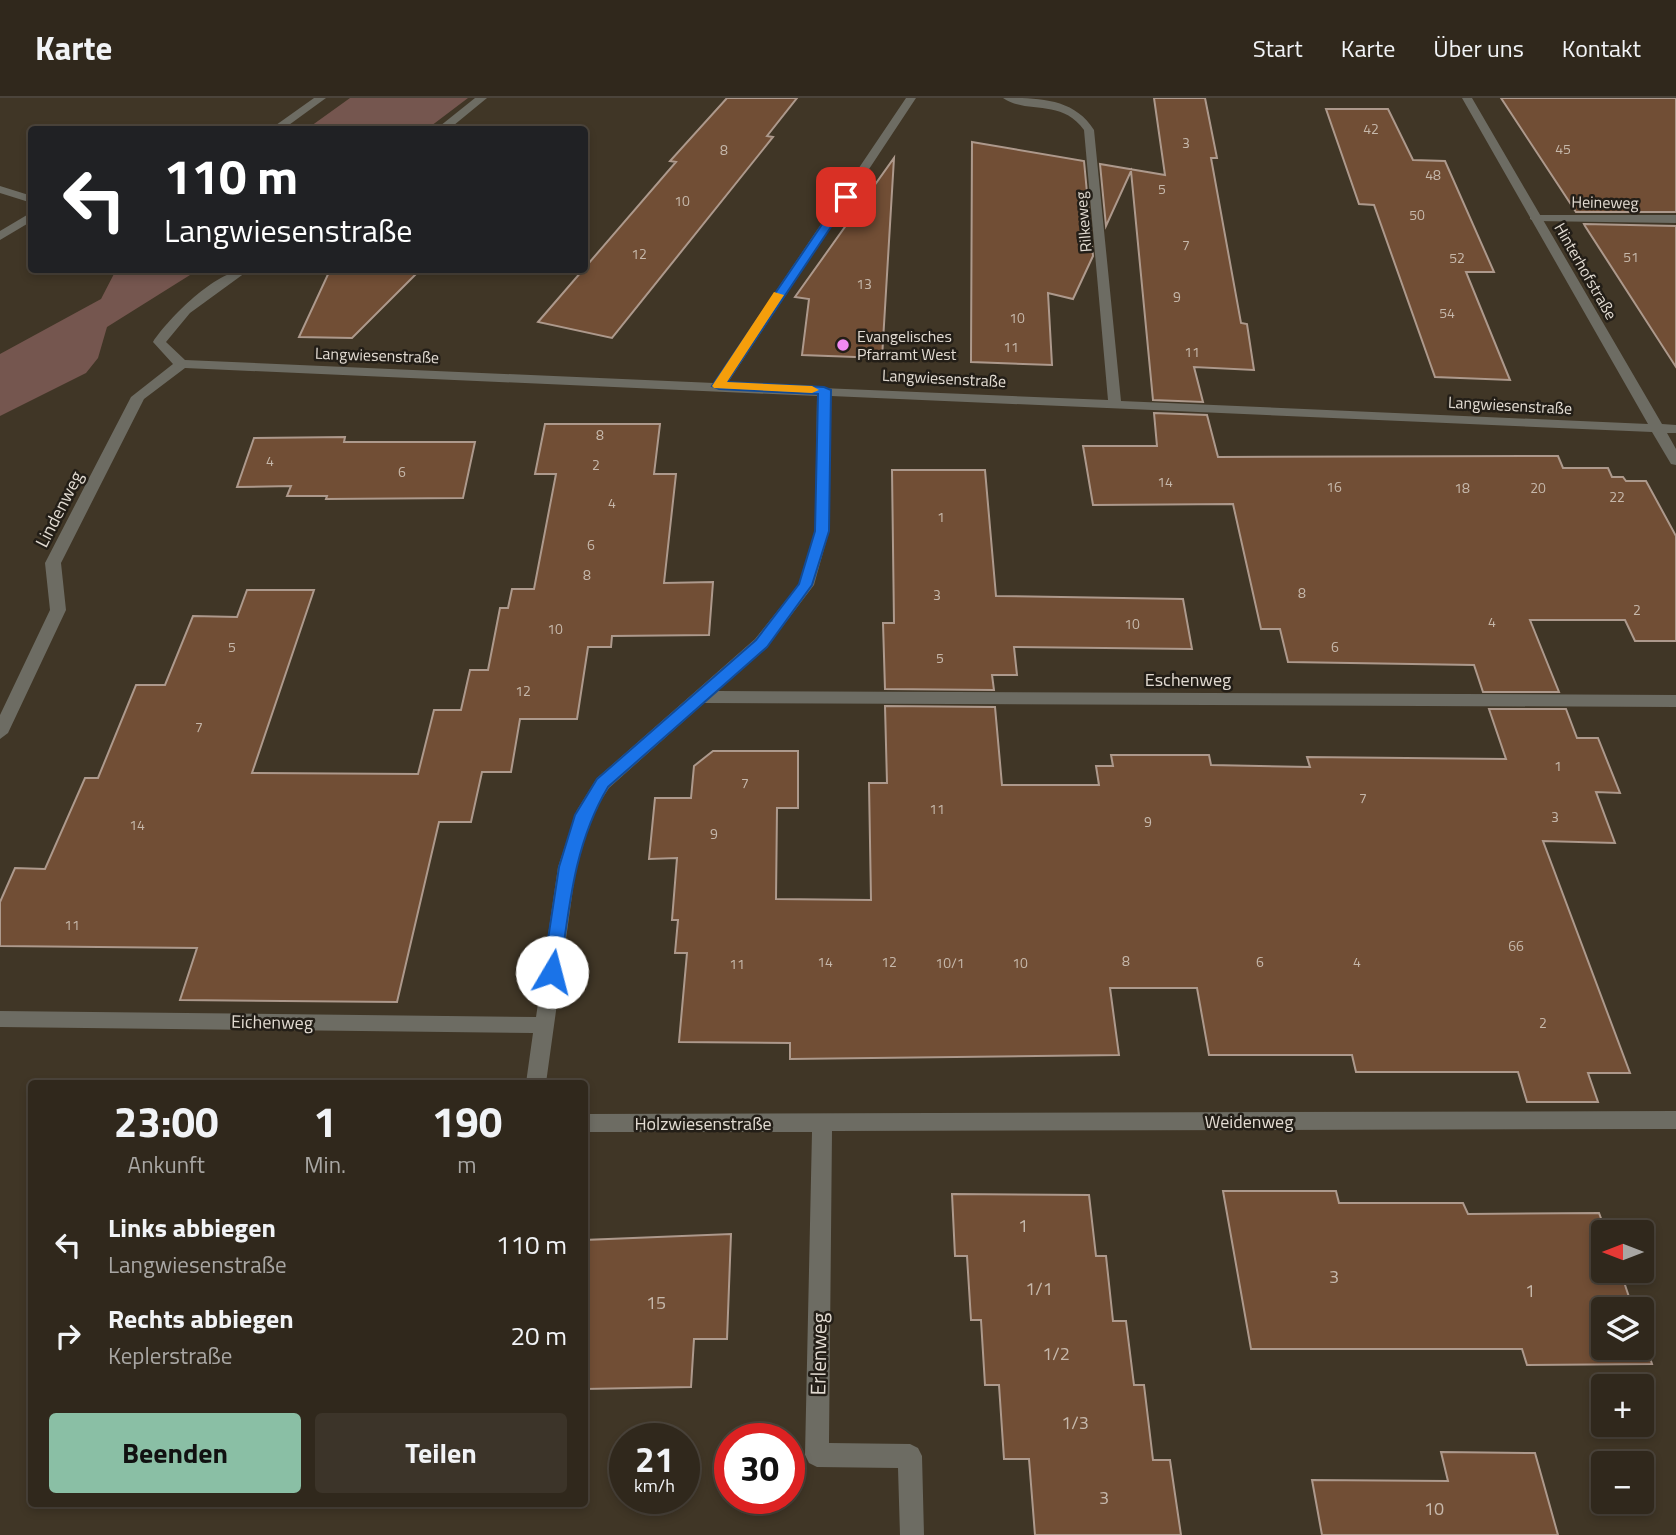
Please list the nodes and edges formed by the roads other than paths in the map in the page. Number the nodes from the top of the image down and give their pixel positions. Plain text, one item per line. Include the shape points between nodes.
1 (321, 98) edge
2 (482, 98) edge
3 (911, 98) edge
4 (1008, 98) edge
5 (1467, 98) edge
6 (280, 126) edge
7 (445, 126) edge
8 (0, 189) edge
9 (28, 199) edge
10 (1534, 217) junction
11 (28, 218) edge
12 (1676, 219) edge
13 (0, 236) edge
14 (239, 273) edge
15 (176, 360) junction
16 (719, 386) junction
17 (824, 390) junction
18 (1115, 404) junction
19 (1658, 429) junction
20 (1676, 429) edge
21 (1676, 461) edge
22 (700, 696) junction
23 (1676, 701) edge
24 (0, 733) edge
25 (0, 1019) edge
26 (544, 1025) junction
27 (536, 1080) edge
28 (1676, 1120) edge
29 (588, 1123) edge
30 (822, 1123) junction
31 (912, 1535) edge

1 - 6 street
2 - 7 street
3 - 16 street
4 - 18 street, Rilkeweg via 1072,109 1084,118 1089,130
5 - 10 street, Hinterhofstraße
8 - 9 street
10 - 12 street, Heineweg
10 - 19 street, Hinterhofstraße
11 - 13 street
14 - 15 street via 172,323 159,342
15 - 16 street, Langwiesenstraße
15 - 24 street, Lindenweg via 138,397 53,562 58,610
16 - 17 street, Langwiesenstraße
17 - 18 street, Langwiesenstraße
17 - 22 street via 822,531 806,585 761,643
18 - 19 street, Langwiesenstraße
19 - 20 street, Langwiesenstraße
19 - 21 street, Hinterhofstraße
22 - 23 street, Eschenweg
22 - 26 street via 603,783 583,815 567,867
25 - 26 street, Eichenweg
26 - 27 street
28 - 30 street, Weidenweg
29 - 30 street, Holzwiesenstraße
30 - 31 street, Erlenweg via 817,1455 909,1456

